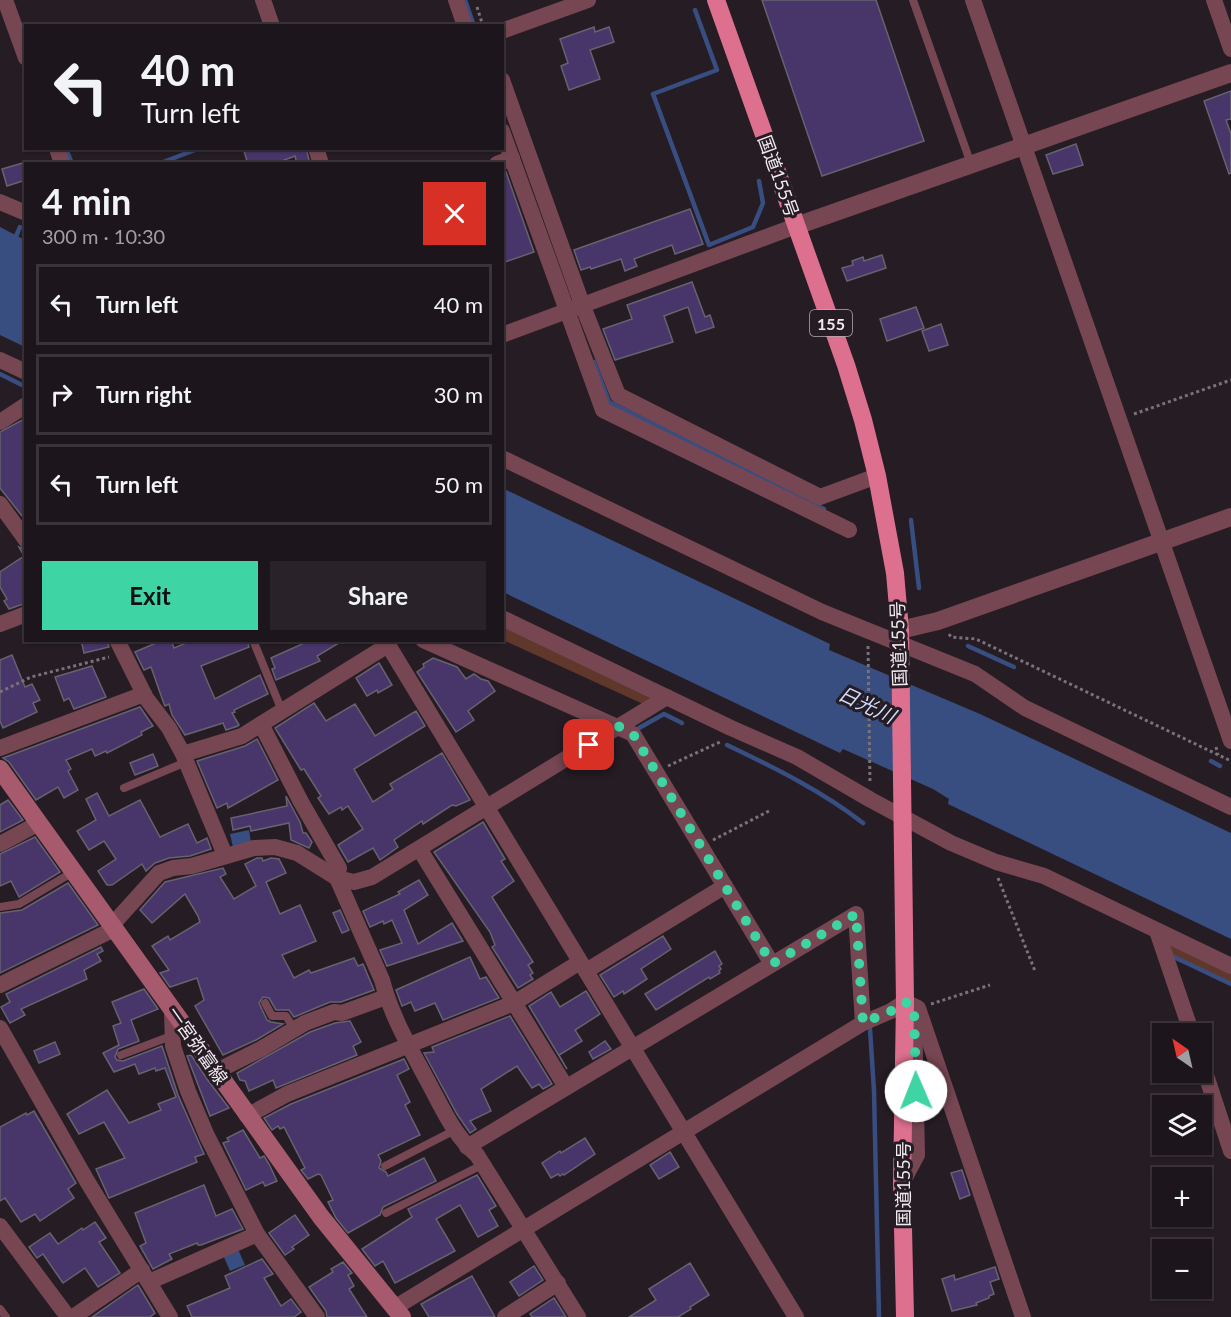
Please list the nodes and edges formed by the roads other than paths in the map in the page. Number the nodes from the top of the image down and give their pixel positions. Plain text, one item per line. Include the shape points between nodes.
1 (5, 0) edge
2 (263, 0) edge
3 (456, 0) edge
4 (588, 0) edge
5 (716, 0) edge
6 (914, 0) edge
7 (974, 0) edge
8 (1214, 0) edge
9 (271, 24) edge
10 (464, 24) edge
11 (504, 30) edge
12 (1231, 49) edge
13 (24, 52) edge
14 (1231, 73) edge
15 (504, 86) edge
16 (1025, 145) junction
17 (505, 161) edge
18 (971, 164) junction
19 (0, 202) edge
20 (24, 212) edge
21 (796, 226) junction
22 (582, 304) junction
23 (566, 310) junction
24 (504, 334) edge
25 (0, 360) edge
26 (24, 371) edge
27 (24, 406) edge
28 (0, 422) edge
29 (504, 459) edge
30 (877, 476) junction
31 (843, 489) junction
32 (0, 504) edge
33 (1231, 517) edge
34 (827, 519) junction
35 (849, 530) dead end
36 (24, 537) edge
37 (1162, 541) junction
38 (24, 615) edge
39 (504, 619) edge
40 (0, 624) edge
41 (254, 642) edge
42 (428, 642) edge
43 (390, 643) edge
44 (900, 643) junction
45 (120, 647) edge
46 (144, 694) junction
47 (667, 697) junction
48 (282, 711) junction
49 (261, 724) junction
50 (618, 726) junction
51 (1231, 741) edge
52 (0, 748) edge
53 (184, 758) junction
54 (0, 769) edge
55 (124, 788) dead end
56 (488, 807) junction
57 (1231, 807) edge
58 (902, 811) junction
59 (39, 823) junction
60 (0, 844) edge
61 (420, 850) junction
62 (225, 855) junction
63 (74, 872) junction
64 (337, 878) junction
65 (724, 886) junction
66 (0, 907) edge
67 (113, 927) junction
68 (1157, 931) junction
69 (772, 964) junction
70 (1231, 966) edge
71 (583, 967) junction
72 (0, 985) edge
73 (386, 997) junction
74 (265, 1003) dead end
75 (514, 1003) junction
76 (912, 1006) junction
77 (172, 1009) junction
78 (863, 1023) junction
79 (1188, 1023) edge
80 (0, 1028) edge
81 (294, 1029) junction
82 (171, 1036) junction
83 (408, 1044) junction
84 (632, 1047) junction
85 (121, 1055) dead end
86 (217, 1071) junction
87 (1209, 1083) edge
88 (566, 1087) junction
89 (247, 1116) junction
90 (455, 1130) junction
91 (684, 1132) junction
92 (467, 1147) junction
93 (1231, 1151) edge
94 (482, 1165) junction
95 (385, 1166) dead end
96 (386, 1213) dead end
97 (0, 1226) edge
98 (524, 1230) junction
99 (257, 1234) junction
100 (146, 1276) junction
101 (558, 1283) junction
102 (0, 1310) edge
103 (398, 1312) edge
104 (6, 1317) edge
105 (68, 1317) edge
106 (73, 1317) edge
107 (170, 1317) edge
108 (317, 1317) edge
109 (505, 1317) edge
110 (578, 1317) edge
111 (796, 1317) edge
112 (905, 1317) edge
113 (1023, 1317) edge

1 - 13 street
2 - 9 street
3 - 10 street
4 - 11 street
5 - 21 highway, 国道155号 / 155
6 - 18 lane
7 - 16 street
8 - 12 street
14 - 16 street
15 - 22 street
16 - 18 street
16 - 37 street
17 - 23 street
18 - 21 street
19 - 20 street
21 - 22 street
21 - 30 highway, 国道155号 / 155 via 846,365
22 - 23 street
22 - 31 street via 618,395 820,497
23 - 24 street
23 - 34 street via 603,410
25 - 26 street
27 - 28 street
29 - 44 street via 822,612
30 - 31 street
30 - 44 highway, 国道155号 / 155 via 895,573
31 - 34 street
32 - 36 street
33 - 37 street
34 - 35 street
37 - 44 street via 938,621
37 - 51 street
38 - 40 street
39 - 47 street
41 - 48 lane
42 - 50 street
43 - 48 street
43 - 56 street
44 - 57 street via 975,674 1025,708
44 - 58 highway, 国道155号 / 155
45 - 46 street
46 - 52 street
46 - 53 street via 170,728
47 - 50 street
47 - 58 street
48 - 49 street
49 - 53 street via 242,736
49 - 64 street via 339,868
50 - 56 street
50 - 65 street via 633,734
53 - 55 lane
53 - 62 street
54 - 59 main road, 一宮弥富線
56 - 61 street
56 - 71 street
58 - 68 street via 951,843 1044,876
58 - 76 highway, 国道155号 / 155
59 - 60 street
59 - 63 main road, 一宮弥富線
61 - 64 street via 372,877 354,882
61 - 75 street
62 - 64 street via 275,848 297,853
62 - 67 street via 159,873
63 - 66 lane via 19,904
63 - 67 main road, 一宮弥富線
64 - 73 street
65 - 69 street
65 - 71 street
67 - 72 street
67 - 77 main road, 一宮弥富線
68 - 70 street
68 - 79 street
69 - 78 street via 856,914
69 - 84 street
71 - 75 street
71 - 84 street
73 - 81 street via 342,1013 333,1012
73 - 83 street
74 - 81 lane via 272,1016 286,1016
75 - 83 street
75 - 88 street
76 - 78 street
76 - 112 highway, 国道155号 / 155 via 902,1183
76 - 113 street
77 - 82 street
77 - 86 main road, 一宮弥富線
78 - 91 street
80 - 100 street via 87,1182
81 - 86 street
82 - 85 lane
82 - 99 street via 207,1136
83 - 89 street via 287,1094
83 - 90 street
84 - 88 street
84 - 91 street
86 - 89 main road, 一宮弥富線
87 - 93 street
88 - 92 street
89 - 103 main road, 一宮弥富線 via 321,1217
90 - 92 street
90 - 95 lane
91 - 98 street
91 - 111 street
92 - 94 street
94 - 96 lane
94 - 98 street
97 - 105 street
98 - 101 street
98 - 103 street
99 - 100 street
99 - 108 street
100 - 106 street
100 - 107 street
101 - 109 street
101 - 110 street
102 - 104 lane

